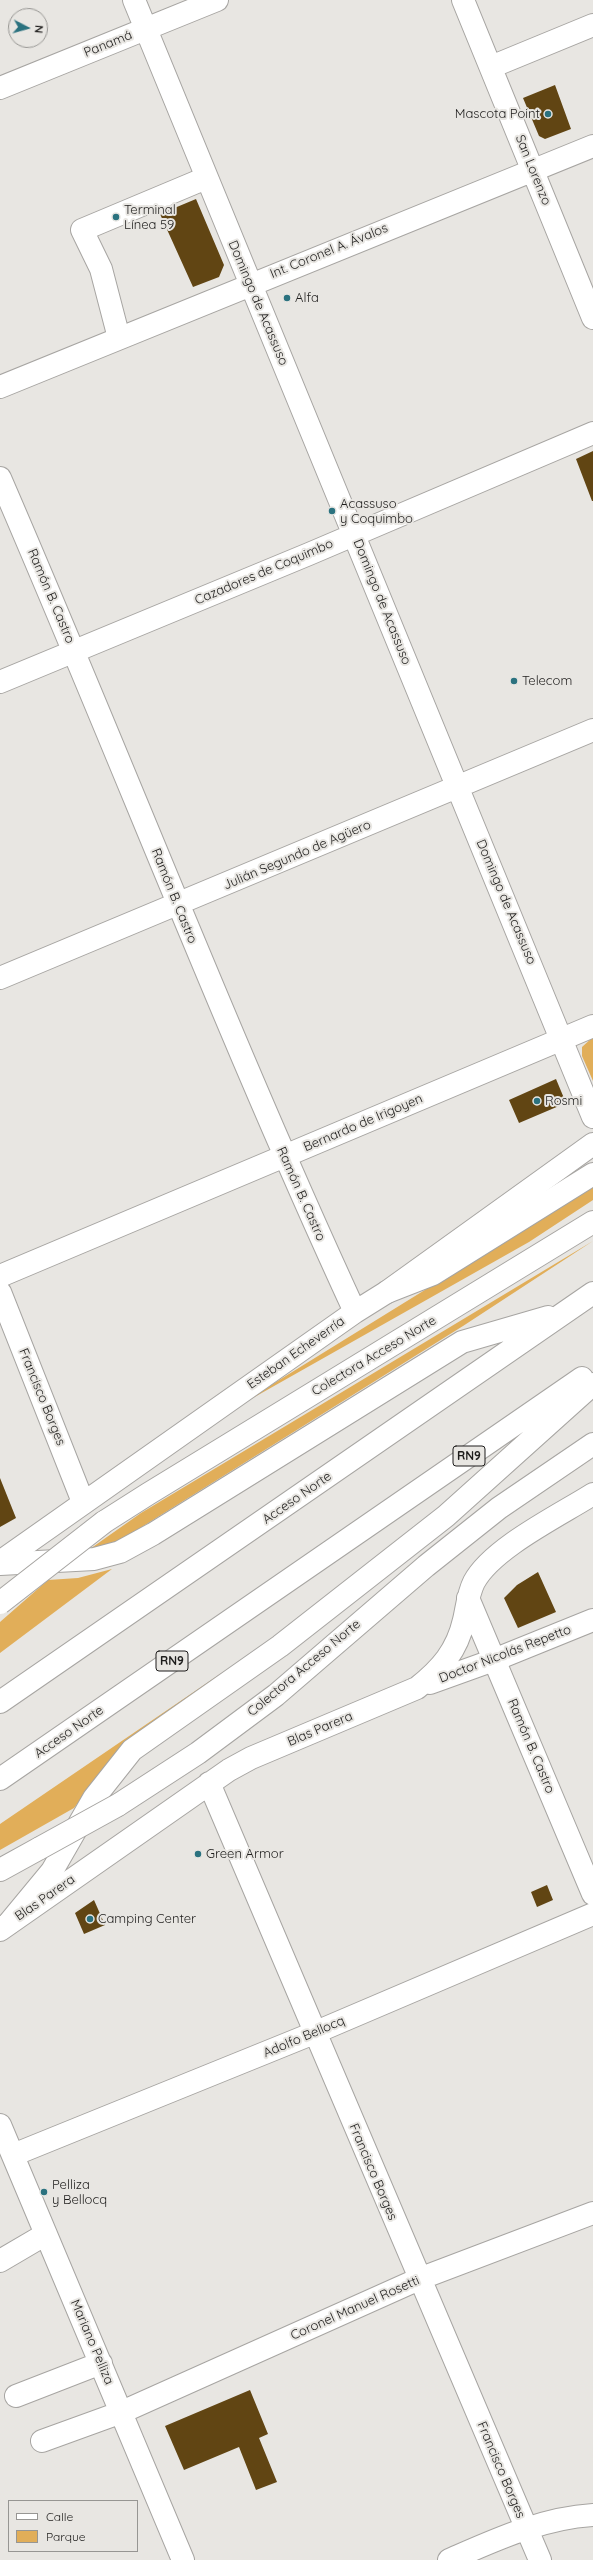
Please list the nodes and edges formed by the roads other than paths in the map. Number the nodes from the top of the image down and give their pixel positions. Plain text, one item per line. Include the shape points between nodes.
1 (134, 0) edge
2 (217, 0) edge
3 (463, 0) edge
4 (593, 25) edge
5 (146, 29) junction
6 (491, 67) junction
7 (0, 88) edge
8 (593, 146) edge
9 (533, 168) junction
10 (206, 178) junction
11 (249, 284) junction
12 (593, 318) edge
13 (120, 338) junction
14 (0, 387) edge
15 (593, 433) edge
16 (0, 478) edge
17 (355, 534) junction
18 (75, 650) junction
19 (0, 682) edge
20 (593, 730) edge
21 (458, 787) junction
22 (177, 906) junction
23 (0, 978) edge
24 (593, 1026) edge
25 (563, 1039) junction
26 (593, 1117) edge
27 (593, 1144) edge
28 (284, 1156) junction
29 (593, 1174) edge
30 (593, 1222) edge
31 (0, 1276) edge
32 (0, 1292) edge
33 (387, 1292) junction
34 (593, 1293) edge
35 (355, 1312) junction
36 (566, 1312) junction
37 (593, 1371) edge
38 (593, 1384) edge
39 (593, 1444) edge
40 (593, 1494) edge
41 (83, 1502) junction
42 (0, 1563) edge
43 (468, 1598) junction
44 (0, 1603) edge
45 (593, 1620) edge
46 (494, 1660) junction
47 (417, 1688) junction
48 (0, 1702) edge
49 (0, 1779) edge
50 (209, 1783) junction
51 (0, 1870) edge
52 (593, 1894) edge
53 (593, 1914) edge
54 (5, 1926) edge
55 (314, 2033) junction
56 (0, 2125) edge
57 (13, 2155) junction
58 (593, 2213) edge
59 (46, 2234) junction
60 (0, 2260) edge
61 (419, 2280) junction
62 (101, 2364) junction
63 (16, 2396) dead end
64 (122, 2412) junction
65 (42, 2441) dead end
66 (593, 2515) edge
67 (526, 2529) junction
68 (183, 2560) edge
69 (449, 2560) edge
70 (540, 2560) edge

1 - 5 main road, Domingo de Acassuso
2 - 5 main road, Panamá
3 - 6 main road, San Lorenzo
4 - 6 main road
5 - 7 main road, Panamá
5 - 10 main road, Domingo de Acassuso
6 - 9 main road, San Lorenzo
8 - 9 main road, Int. Coronel A. Ávalos
9 - 11 main road, Int. Coronel A. Ávalos
9 - 12 main road, San Lorenzo
10 - 11 main road, Domingo de Acassuso
10 - 13 main road via 82,230 101,269
11 - 13 main road, Int. Coronel A. Ávalos
11 - 17 main road, Domingo de Acassuso
13 - 14 main road, Int. Coronel A. Ávalos
15 - 17 main road, Cazadores de Coquimbo
16 - 18 main road, Ramón B. Castro
17 - 18 main road, Cazadores de Coquimbo
17 - 21 main road, Domingo de Acassuso
18 - 19 main road, Cazadores de Coquimbo
18 - 22 main road, Ramón B. Castro
20 - 21 main road, Julián Segundo de Agüero
21 - 22 main road, Julián Segundo de Agüero
21 - 25 main road, Domingo de Acassuso
22 - 23 main road, Julián Segundo de Agüero
22 - 28 main road, Ramón B. Castro
24 - 25 main road, Bernardo de Irigoyen
25 - 26 main road, Domingo de Acassuso
25 - 28 main road, Bernardo de Irigoyen
27 - 33 main road, Esteban Echeverría
28 - 31 main road, Bernardo de Irigoyen
28 - 35 main road, Ramón B. Castro
29 - 33 main road via 433,1274
30 - 44 main road, Colectora Acceso Norte, bridge via 154,1489 104,1522
32 - 41 main road, Francisco Borges
33 - 35 main road, Esteban Echeverría
34 - 36 main road, Acceso Norte
35 - 41 main road, Esteban Echeverría
36 - 42 main road via 462,1342 120,1552 94,1560
36 - 48 main road, Acceso Norte
37 - 49 main road, Acceso Norte / RN9
38 - 54 main road via 440,1521 280,1646 132,1750 94,1798 52,1871
39 - 51 main road, Colectora Acceso Norte, bridge via 499,1508 426,1566 276,1694 198,1753 118,1805
40 - 43 main road, Blas Parera via 497,1556 479,1576
41 - 42 main road, Esteban Echeverría
43 - 46 main road, Ramón B. Castro
43 - 47 main road, Blas Parera via 464,1622 452,1653 437,1672
45 - 46 main road, Doctor Nicolás Repetto
46 - 47 main road, Doctor Nicolás Repetto
46 - 52 main road, Ramón B. Castro
47 - 50 main road, Blas Parera via 250,1758
50 - 54 main road, Blas Parera
50 - 55 main road, Francisco Borges
53 - 55 main road, Adolfo Bellocq
55 - 57 main road, Adolfo Bellocq
55 - 61 main road, Francisco Borges
56 - 57 main road, Mariano Pelliza
57 - 59 main road, Mariano Pelliza
58 - 61 main road, Coronel Manuel Rosetti
59 - 60 main road
59 - 62 main road, Mariano Pelliza
61 - 64 main road, Coronel Manuel Rosetti
61 - 67 main road, Francisco Borges
62 - 63 main road
62 - 64 main road, Mariano Pelliza
64 - 65 main road, Coronel Manuel Rosetti
64 - 68 main road, Mariano Pelliza
66 - 67 main road via 560,2519
67 - 69 main road
67 - 70 main road, Francisco Borges

